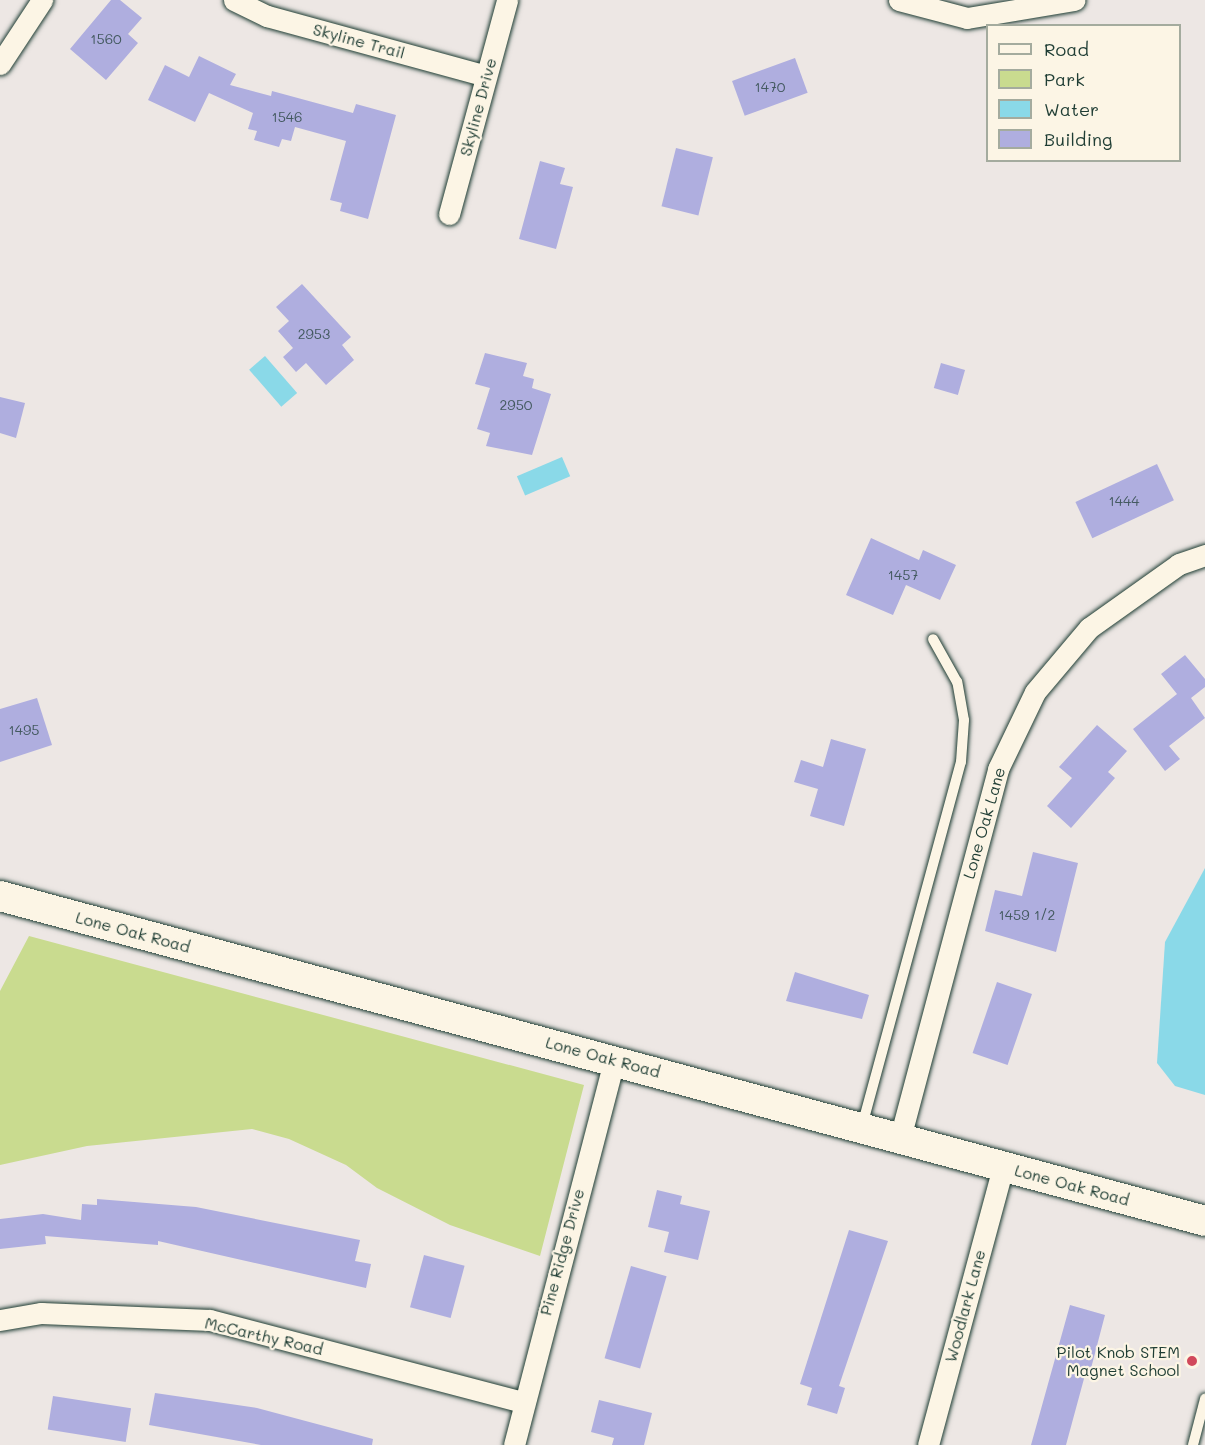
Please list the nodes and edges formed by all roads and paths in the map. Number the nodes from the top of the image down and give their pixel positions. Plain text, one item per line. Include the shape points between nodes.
1 (42, 0) edge
2 (234, 0) edge
3 (507, 0) edge
4 (899, 0) edge
5 (1075, 0) edge
6 (0, 64) edge
7 (486, 76) junction
8 (449, 214) dead end
9 (1205, 555) edge
10 (933, 639) dead end
11 (0, 896) edge
12 (614, 1060) junction
13 (861, 1128) junction
14 (900, 1138) junction
15 (1003, 1167) junction
16 (1205, 1221) edge
17 (0, 1320) edge
18 (1205, 1399) edge
19 (522, 1401) junction
20 (514, 1445) edge
21 (928, 1445) edge
22 (1193, 1445) edge

1 - 6 street
2 - 7 street, Skyline Trail via 267,16
3 - 7 street, Skyline Drive
4 - 5 street via 966,18
7 - 8 street, Skyline Drive
9 - 14 street, Lone Oak Lane via 1179,564 1089,628 1035,692 998,769
10 - 13 lane via 957,682 964,720 961,762
11 - 12 main road, Lone Oak Road
12 - 13 main road, Lone Oak Road
12 - 19 street, Pine Ridge Drive
13 - 14 main road, Lone Oak Road
14 - 15 main road, Lone Oak Road
15 - 16 main road, Lone Oak Road
15 - 21 street, Woodlark Lane
17 - 19 street, McCarthy Road via 41,1313 210,1320
18 - 22 lane
19 - 20 street, Pine Ridge Drive

